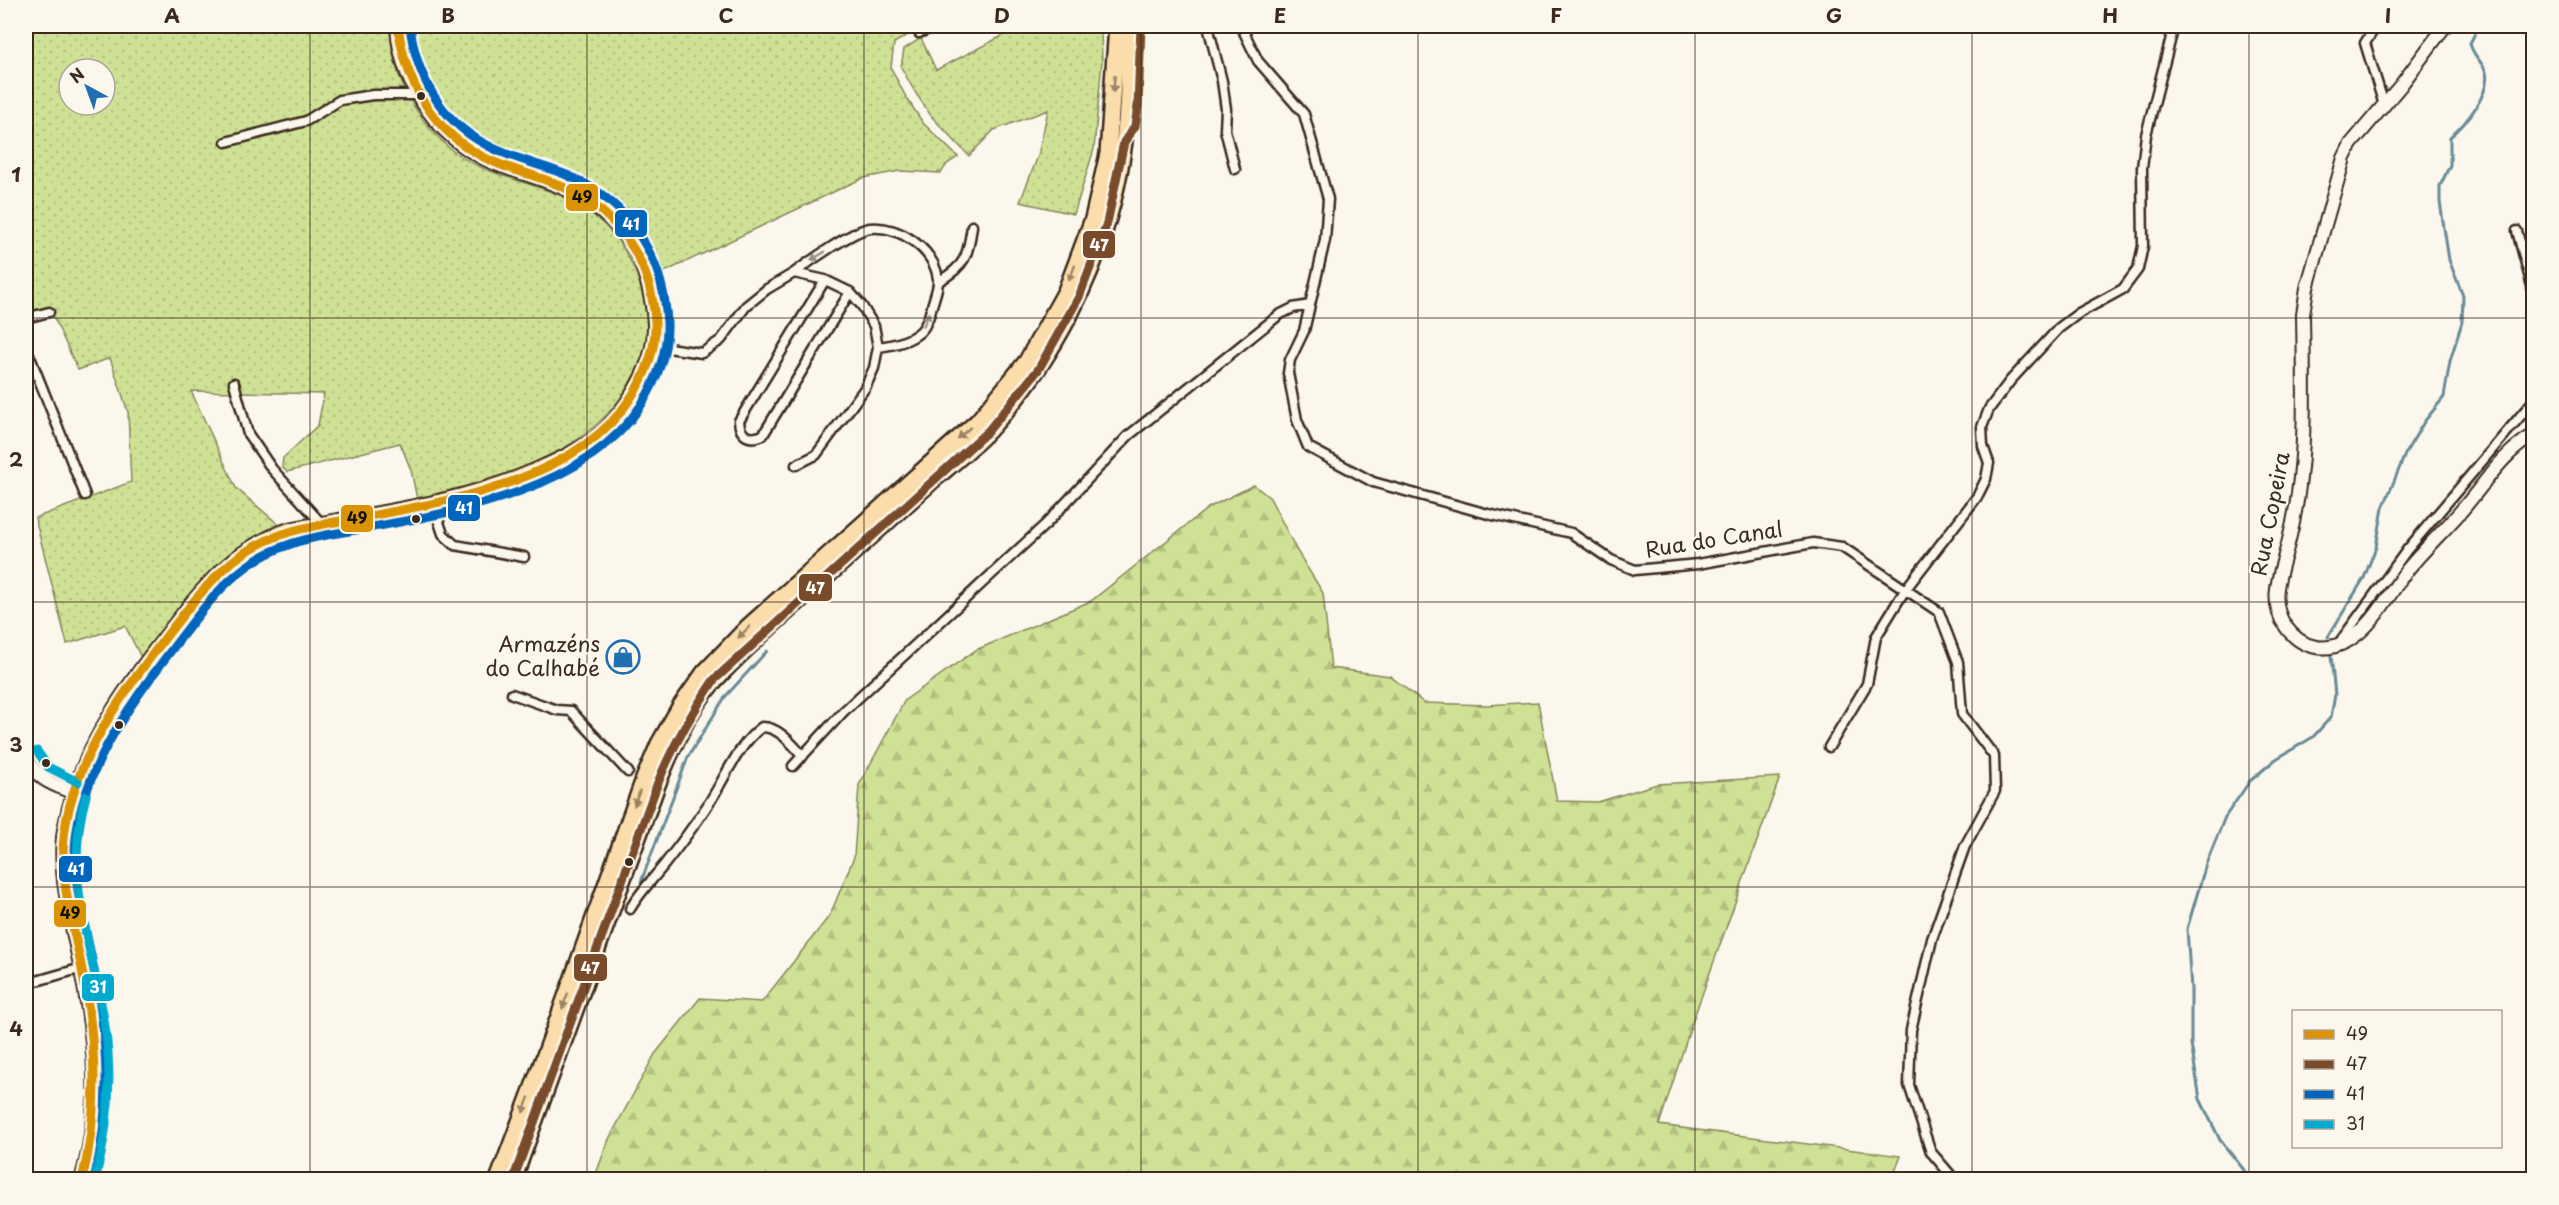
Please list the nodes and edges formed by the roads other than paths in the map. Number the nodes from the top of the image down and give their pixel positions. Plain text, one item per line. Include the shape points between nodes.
1 (398, 26) edge
2 (936, 26) edge
3 (1118, 26) edge
4 (1130, 26) edge
5 (1208, 26) edge
6 (1241, 26) edge
7 (2174, 26) edge
8 (2376, 26) edge
9 (2445, 26) edge
10 (2525, 26) edge
11 (919, 33) dead end
12 (2534, 40) edge
13 (418, 95) junction
14 (2384, 105) junction
15 (226, 142) dead end
16 (1235, 170) dead end
17 (972, 226) dead end
18 (2517, 231) dead end
19 (794, 273) junction
20 (825, 280) junction
21 (939, 281) junction
22 (850, 292) junction
23 (2534, 303) edge
24 (1310, 305) junction
25 (50, 312) dead end
26 (26, 318) edge
27 (655, 346) junction
28 (26, 347) edge
29 (878, 347) junction
30 (234, 383) dead end
31 (2534, 400) edge
32 (2534, 435) edge
33 (796, 465) dead end
34 (85, 495) dead end
35 (433, 504) junction
36 (322, 524) junction
37 (524, 557) dead end
38 (1905, 590) junction
39 (2338, 644) junction
40 (512, 694) dead end
41 (1828, 747) dead end
42 (26, 756) edge
43 (802, 756) junction
44 (793, 766) dead end
45 (628, 772) dead end
46 (74, 793) junction
47 (630, 909) dead end
48 (82, 968) junction
49 (26, 984) edge
50 (82, 1179) edge
51 (498, 1179) edge
52 (513, 1179) edge
53 (1955, 1179) edge

1 - 13 main road via 405,66
2 - 11 street
3 -> 51 highway via 1108,154 1093,219 1066,291 1027,361 978,421 750,626 705,673 680,707 644,780
4 - 52 highway via 1127,116 1119,172 1107,223 1079,297 1059,335 1038,370 988,431 759,637 714,680 690,715 657,785
5 - 16 street via 1222,81 1225,130
6 - 24 street, Rua do Canal via 1258,61 1304,114 1328,199 1325,240
7 - 38 street via 2146,135 2142,168 2144,246 2138,269 2123,289 2059,328 1989,409 1982,427 1989,463 1986,479 1977,497
8 - 14 street via 2365,43
9 - 14 main road, Rua Copeira
10 - 12 street
13 - 15 street via 340,99 306,121
13 - 27 main road via 453,138 474,152 574,191 618,225 645,264 655,321
14 - 39 main road, Rua Copeira via 2344,158 2307,288 2303,314 2302,471 2274,596 2283,622 2294,638 2323,649
17 - 21 street via 962,264
18 - 23 street
19 - 20 street
21 -> 19 street via 919,245 900,233 868,228 814,257
19 - 27 street via 746,306 721,340 702,353
20 - 22 street
20 - 22 street via 739,421 745,437 763,435
29 -> 21 street via 910,339 923,330
22 - 29 street via 874,326
24 - 38 street, Rua do Canal via 1288,373 1297,420 1308,447 1373,482 1570,533 1611,560 1635,570 1698,564 1814,543 1842,547
24 - 43 street via 1279,315 1128,436 1046,524 844,711
25 - 26 street
27 - 35 main road via 629,402 587,444 504,484
28 - 34 street
29 - 33 street via 865,388 816,455
30 - 36 street via 248,434 272,468
31 - 39 street via 2407,550
32 - 39 main road, Rua Copeira via 2498,465 2359,633
35 - 36 main road
35 - 37 street via 443,534 455,545
36 - 46 main road via 269,537 237,556 214,577 122,698 81,771
38 - 41 street via 1876,637 1867,684
38 - 53 street, Rua do Canal via 1939,612 1958,662 1962,714 1994,756 1995,791 1965,846 1935,928 1911,1030 1909,1085 1931,1152
40 - 45 street via 571,711
42 - 46 main road via 32,771 41,778
43 - 44 street
43 - 47 street via 771,728 758,730
46 - 48 main road via 65,827 64,856 69,908
48 - 49 street
48 - 50 main road via 96,1053 96,1089 89,1158

